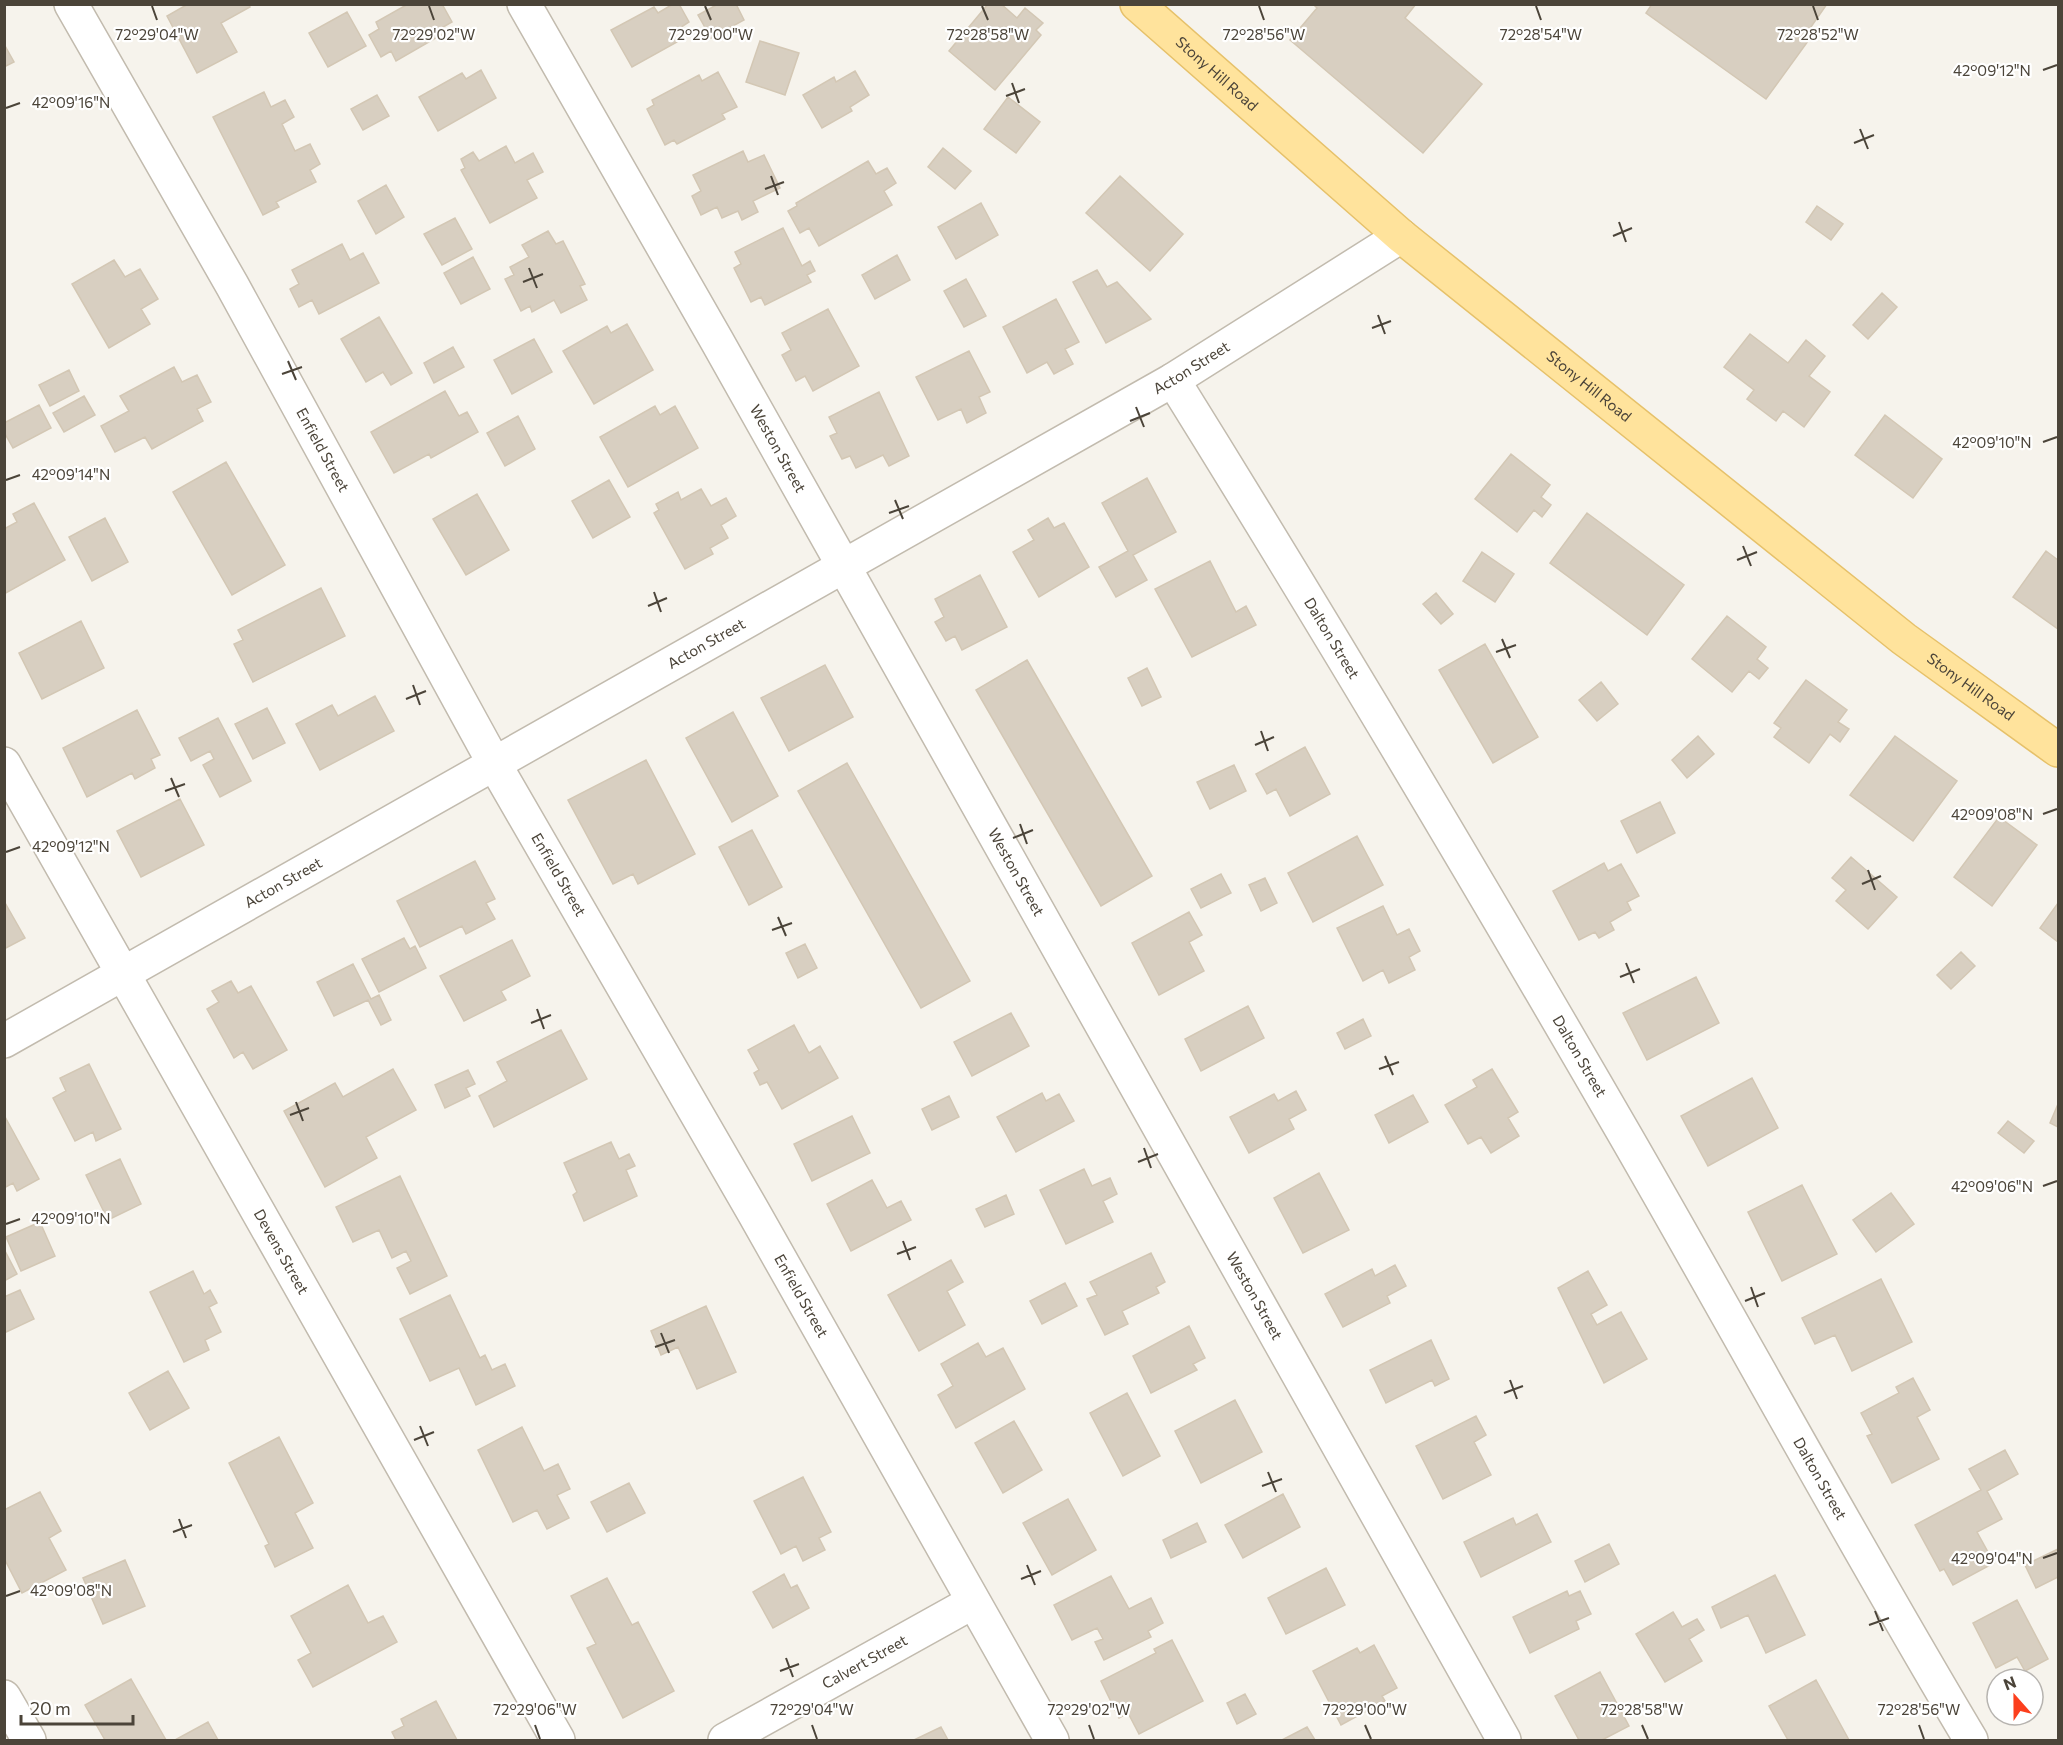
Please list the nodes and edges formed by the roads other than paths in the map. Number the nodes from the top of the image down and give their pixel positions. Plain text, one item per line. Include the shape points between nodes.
1 (71, 4) edge
2 (524, 4) edge
3 (1137, 4) edge
4 (1401, 236) junction
5 (1173, 380) junction
6 (844, 568) junction
7 (2058, 750) edge
8 (4, 764) edge
9 (495, 765) junction
10 (124, 975) junction
11 (4, 1041) edge
12 (973, 1602) junction
13 (4, 1697) edge
14 (29, 1740) edge
15 (558, 1740) edge
16 (725, 1740) edge
17 (1052, 1740) edge
18 (1504, 1740) edge
19 (1971, 1740) edge

1 - 9 street, Enfield Street via 238,296
2 - 6 street, Weston Street
3 - 4 main road, Stony Hill Road
4 - 5 street, Acton Street
4 - 7 main road, Stony Hill Road via 1904,639
5 - 6 street, Acton Street
5 - 19 street, Dalton Street via 1379,716 1626,1137 1892,1609
6 - 9 street, Acton Street
6 - 18 street, Weston Street
8 - 10 street, Devens Street
9 - 10 street, Acton Street
9 - 12 street, Enfield Street
10 - 11 street, Acton Street
10 - 15 street, Devens Street
12 - 16 street, Calvert Street
12 - 17 street, Enfield Street
13 - 14 street

